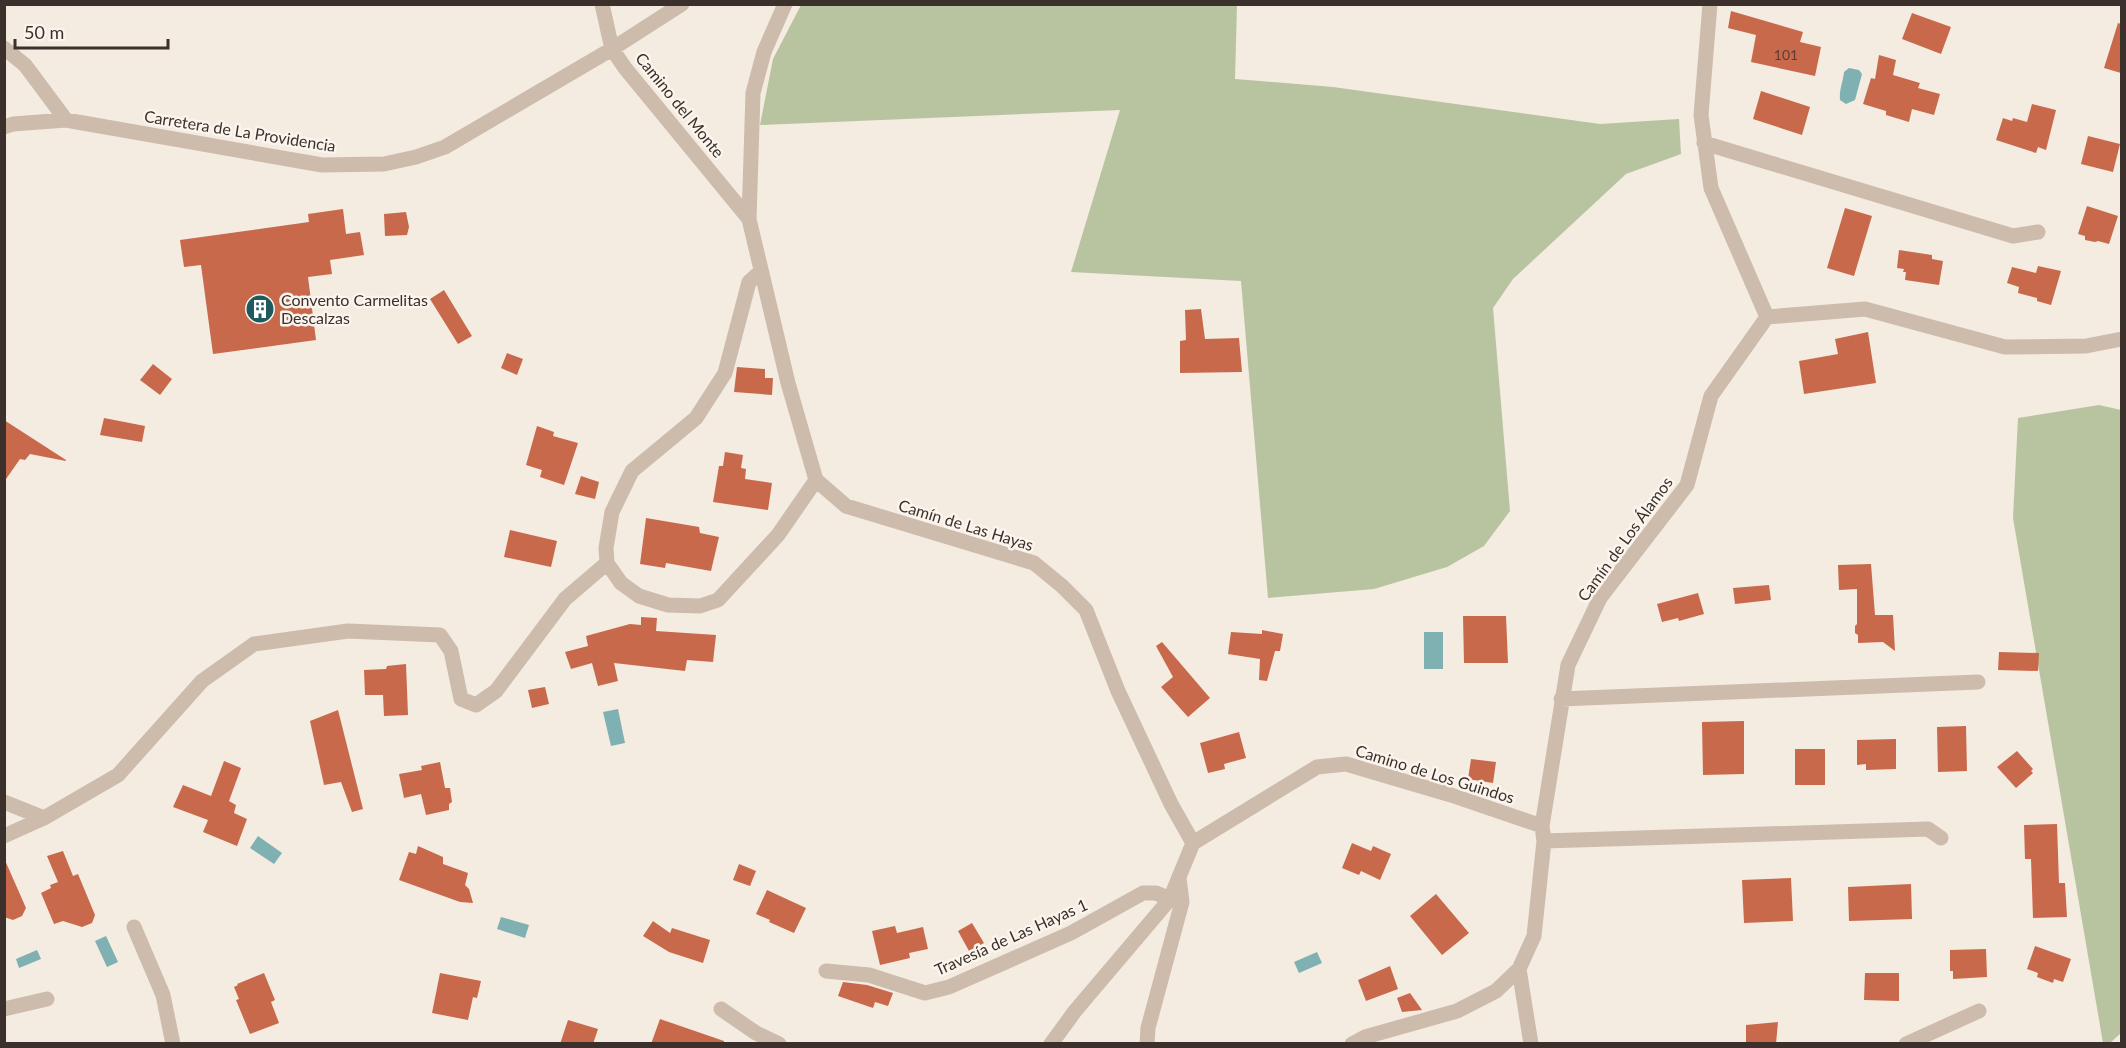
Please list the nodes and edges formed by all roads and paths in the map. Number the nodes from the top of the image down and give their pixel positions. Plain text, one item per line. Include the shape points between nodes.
1 (602, 4) edge
2 (682, 4) edge
3 (785, 4) edge
4 (1710, 4) edge
5 (4, 48) edge
6 (612, 49) junction
7 (66, 120) junction
8 (4, 127) edge
9 (1704, 143) junction
10 (749, 219) junction
11 (2038, 232) dead end
12 (761, 272) junction
13 (1767, 317) junction
14 (2121, 339) edge
15 (816, 480) junction
16 (607, 563) junction
17 (1978, 682) dead end
18 (1561, 699) junction
19 (4, 802) edge
20 (44, 818) junction
21 (1543, 834) junction
22 (4, 836) edge
23 (1941, 838) dead end
24 (1193, 843) junction
25 (1179, 878) junction
26 (1170, 898) junction
27 (134, 927) dead end
28 (1519, 969) junction
29 (826, 971) dead end
30 (47, 999) dead end
31 (4, 1009) edge
32 (721, 1009) dead end
33 (1979, 1011) dead end
34 (173, 1044) edge
35 (779, 1044) edge
36 (1051, 1044) edge
37 (1147, 1044) edge
38 (1353, 1044) edge
39 (1531, 1044) edge
40 (1906, 1044) edge

1 - 6 street, Camino del Monte
2 - 6 street, Carretera de La Providencia
3 - 10 street via 764,51 753,93
4 - 9 street via 1701,115
5 - 7 street via 25,65
6 - 7 street, Carretera de La Providencia via 445,147 384,164 322,165
6 - 10 street, Camino del Monte
7 - 8 street, Carretera de La Providencia
9 - 11 street via 2013,236
9 - 13 street via 1711,188
10 - 12 street
12 - 15 street
12 - 16 street via 749,282 725,373 696,418 632,471 612,512
13 - 14 street via 1865,309 2005,347 2086,346
13 - 18 street, Camín de Los Álamos via 1711,396 1687,485 1600,598 1568,665
15 - 16 street via 778,535 718,600 700,606 668,605 639,596 621,583
15 - 24 street, Camín de Las Hayas via 846,506 1034,563 1062,586 1086,610 1118,691
16 - 20 street via 565,599 496,691 476,705 461,699 451,651 440,635 348,631 254,644 202,681 118,775
17 - 18 street
18 - 21 street, Camín de Los Álamos
19 - 20 street
20 - 22 street
21 - 23 street via 1928,830
21 - 24 street, Camino de Los Guindos via 1450,795 1346,764 1317,767
21 - 28 street, Camín de Los Álamos via 1534,936
24 - 25 street
25 - 26 street
25 - 37 street via 1182,902
26 - 29 street, Travesía de Las Hayas 1 via 1143,893 1071,933 949,987 925,993 868,975
26 - 36 street
27 - 34 street via 163,995
28 - 38 street via 1496,991 1457,1011 1365,1037
28 - 39 street
30 - 31 street
32 - 35 street
33 - 40 street

